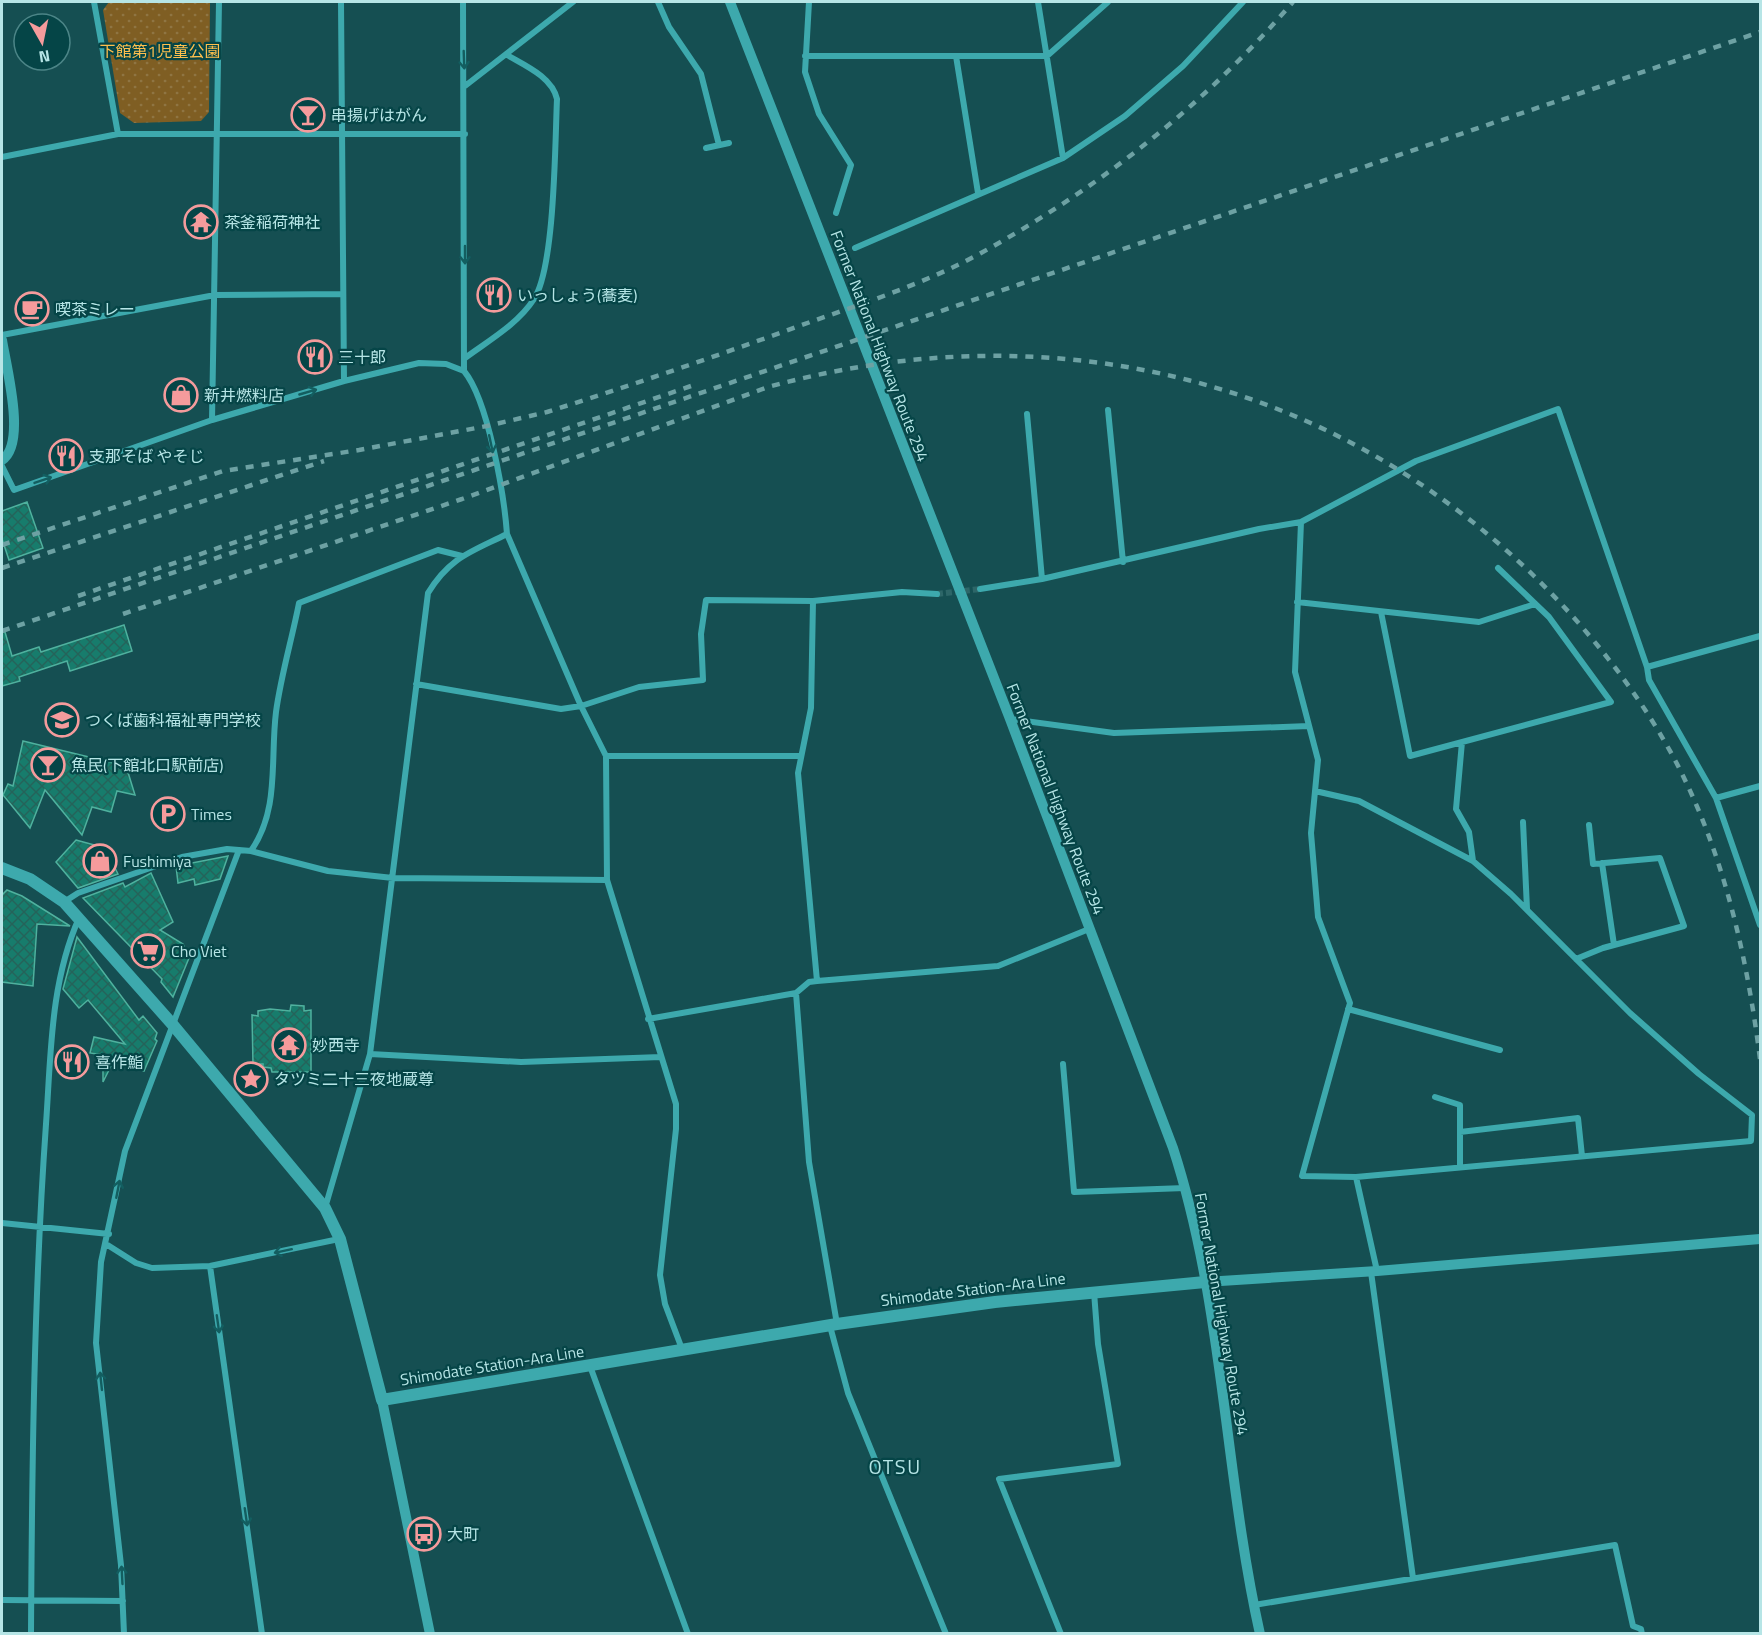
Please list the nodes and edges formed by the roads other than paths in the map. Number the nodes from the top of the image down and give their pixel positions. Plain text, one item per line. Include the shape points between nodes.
1 (94, 2) edge
2 (219, 2) edge
3 (341, 2) edge
4 (463, 2) edge
5 (573, 2) edge
6 (658, 2) edge
7 (730, 2) edge
8 (809, 2) edge
9 (1038, 2) edge
10 (1108, 2) edge
11 (1243, 2) edge
12 (507, 55) junction
13 (805, 56) junction
14 (956, 56) junction
15 (1047, 56) junction
16 (465, 86) junction
17 (216, 133) junction
18 (341, 134) junction
19 (465, 134) junction
20 (118, 135) junction
21 (729, 143) dead end
22 (719, 145) junction
23 (706, 148) dead end
24 (2, 157) edge
25 (1063, 158) junction
26 (978, 193) junction
27 (836, 213) dead end
28 (855, 248) dead end
29 (342, 294) junction
30 (215, 295) junction
31 (2, 335) edge
32 (2, 340) edge
33 (465, 358) junction
34 (465, 371) junction
35 (344, 381) junction
36 (2, 394) edge
37 (12, 402) junction
38 (1108, 410) dead end
39 (1027, 414) dead end
40 (212, 420) junction
41 (2, 460) edge
42 (2, 465) edge
43 (1301, 522) junction
44 (507, 534) junction
45 (462, 556) junction
46 (1123, 562) junction
47 (1498, 568) dead end
48 (1042, 579) junction
49 (980, 589) tunnel mouth
50 (937, 594) tunnel mouth
51 (813, 601) junction
52 (1297, 602) junction
53 (1535, 604) junction
54 (1381, 612) junction
55 (1761, 636) edge
56 (1647, 667) junction
57 (417, 684) junction
58 (581, 706) junction
59 (1010, 719) junction
60 (1309, 726) junction
61 (1462, 742) junction
62 (606, 756) junction
63 (800, 756) junction
64 (1761, 786) edge
65 (1315, 791) junction
66 (1716, 798) junction
67 (1523, 822) dead end
68 (1589, 825) dead end
69 (239, 850) junction
70 (251, 851) junction
71 (1473, 861) junction
72 (1602, 863) junction
73 (2, 867) edge
74 (393, 878) junction
75 (607, 880) junction
76 (64, 902) junction
77 (1527, 910) junction
78 (79, 918) junction
79 (1761, 925) edge
80 (1089, 930) junction
81 (1614, 945) junction
82 (1576, 959) junction
83 (817, 981) junction
84 (796, 993) junction
85 (1348, 1009) junction
86 (648, 1019) junction
87 (173, 1025) junction
88 (1500, 1050) dead end
89 (370, 1054) junction
90 (661, 1057) junction
91 (1063, 1064) dead end
92 (1435, 1096) dead end
93 (1460, 1132) junction
94 (1582, 1156) junction
95 (1460, 1167) junction
96 (1356, 1177) junction
97 (1186, 1188) junction
98 (325, 1208) junction
99 (2, 1223) edge
100 (39, 1226) junction
101 (109, 1234) junction
102 (340, 1239) junction
103 (1761, 1239) edge
104 (106, 1244) junction
105 (210, 1266) junction
106 (1374, 1272) junction
107 (1205, 1282) junction
108 (1094, 1291) junction
109 (833, 1324) junction
110 (683, 1350) junction
111 (590, 1366) junction
112 (382, 1400) junction
113 (1413, 1578) junction
114 (2, 1600) edge
115 (31, 1600) junction
116 (123, 1600) junction
117 (1253, 1605) junction
118 (31, 1634) edge
119 (124, 1634) edge
120 (262, 1634) edge
121 (430, 1634) edge
122 (688, 1634) edge
123 (946, 1634) edge
124 (1061, 1634) edge
125 (1260, 1634) edge
126 (1642, 1634) edge

1 - 20 street
2 - 17 street
3 - 18 street
4 -> 16 street
5 - 12 street
6 - 22 street via 669,27 701,74
7 - 59 street, Former National Highway Route 294
8 - 13 street
9 - 15 street
10 - 15 street
11 - 25 street via 1175,74 1125,116
12 - 16 street
12 - 33 street via 555,88 547,250 536,297 525,311
13 - 14 street
13 - 27 street via 805,72 819,114 851,165
14 - 15 street
14 - 26 street
15 - 25 street
16 - 19 street
17 - 18 street
17 - 20 street
17 - 30 street
18 - 19 street
18 - 29 street
19 -> 33 street
20 - 24 street
21 - 22 street
22 - 23 street
25 - 26 street
26 - 28 street
29 - 30 street
29 - 35 street
30 - 31 street
30 - 40 street
32 - 37 street
33 - 34 street
34 - 35 street via 446,364 419,363
34 -> 44 street via 482,404
40 -> 35 street
36 - 37 street
37 - 41 street via 12,447
38 - 46 street
39 - 48 street
42 -> 40 street via 14,490
43 - 46 street
43 - 52 street
43 - 56 street via 1416,461 1558,409
44 - 45 street
44 - 58 street
45 - 57 street via 440,574 428,593
45 - 70 street via 438,550 299,603 276,712 270,812
46 - 48 street
47 - 53 street
48 - 49 street
50 - 51 street via 902,592
51 - 58 street via 706,600 701,634 704,680 639,687
51 - 63 street via 811,708
52 - 54 street
52 - 60 street via 1295,672
53 - 54 street via 1479,622
53 - 61 street via 1549,617 1611,702
54 - 61 street via 1410,756
55 - 56 street
56 - 66 street via 1649,680
57 - 58 street via 561,709
57 - 74 street
58 - 62 street
59 - 60 street via 1114,733
59 - 80 street, Former National Highway Route 294
60 - 65 street via 1318,760
61 - 71 street via 1456,809 1469,832
62 - 63 street
62 - 75 street
63 - 83 street via 798,773
64 - 66 street
65 - 71 street via 1359,801
65 - 85 street via 1311,833 1318,916 1350,1003
66 - 79 street
67 - 77 street
68 - 72 street via 1593,864
69 - 70 street
69 - 76 street via 182,856 78,893
69 - 87 street
70 - 74 street via 328,871
71 - 77 street
72 - 81 street
72 - 81 street via 1660,858 1684,926
73 - 76 main road, Shimodate Station-Ara Line via 30,879
74 - 75 street
74 - 89 street
75 - 86 street
76 - 78 main road, Shimodate Station-Ara Line
77 - 82 street
78 - 87 main road, Shimodate Station-Ara Line
78 - 100 street via 56,992
80 - 83 street via 998,966
80 - 97 street, Former National Highway Route 294
81 - 82 street
82 - 94 street via 1630,1013 1752,1115 1751,1142
83 - 84 street via 809,982
84 - 86 street
84 - 109 street via 809,1162
85 - 88 street
85 - 96 street via 1302,1176
86 - 90 street
87 - 98 main road, Shimodate Station-Ara Line
101 -> 87 street via 125,1151
89 - 90 street via 522,1062
89 - 98 street
90 - 110 street via 676,1104 676,1129 660,1275 665,1304
91 - 97 street via 1074,1192
92 - 93 street via 1460,1105
93 - 94 street via 1578,1118
93 - 95 street
94 - 95 street
95 - 96 street
96 - 106 street
97 - 107 street, Former National Highway Route 294
98 - 102 main road, Shimodate Station-Ara Line
99 - 100 street
100 - 101 street
100 - 115 street
101 - 104 street
102 -> 105 street
102 - 112 main road, Shimodate Station-Ara Line
103 - 106 street
104 - 105 street via 136,1263 153,1268
116 -> 104 street via 96,1343 101,1262
105 -> 120 street
106 - 107 street
106 - 113 street
107 - 108 main road, Shimodate Station-Ara Line
107 - 117 street, Former National Highway Route 294
108 - 109 main road, Shimodate Station-Ara Line
108 - 124 street via 1098,1344 1118,1464 999,1479
109 - 110 main road, Shimodate Station-Ara Line
109 - 123 street via 848,1393
110 - 111 main road, Shimodate Station-Ara Line
111 - 112 main road, Shimodate Station-Ara Line
111 - 122 street
112 - 121 street
113 - 117 street
113 - 126 street via 1615,1545 1633,1626 1641,1629
114 - 115 street
115 - 116 street
115 - 118 street
116 - 119 street
117 - 125 street, Former National Highway Route 294

